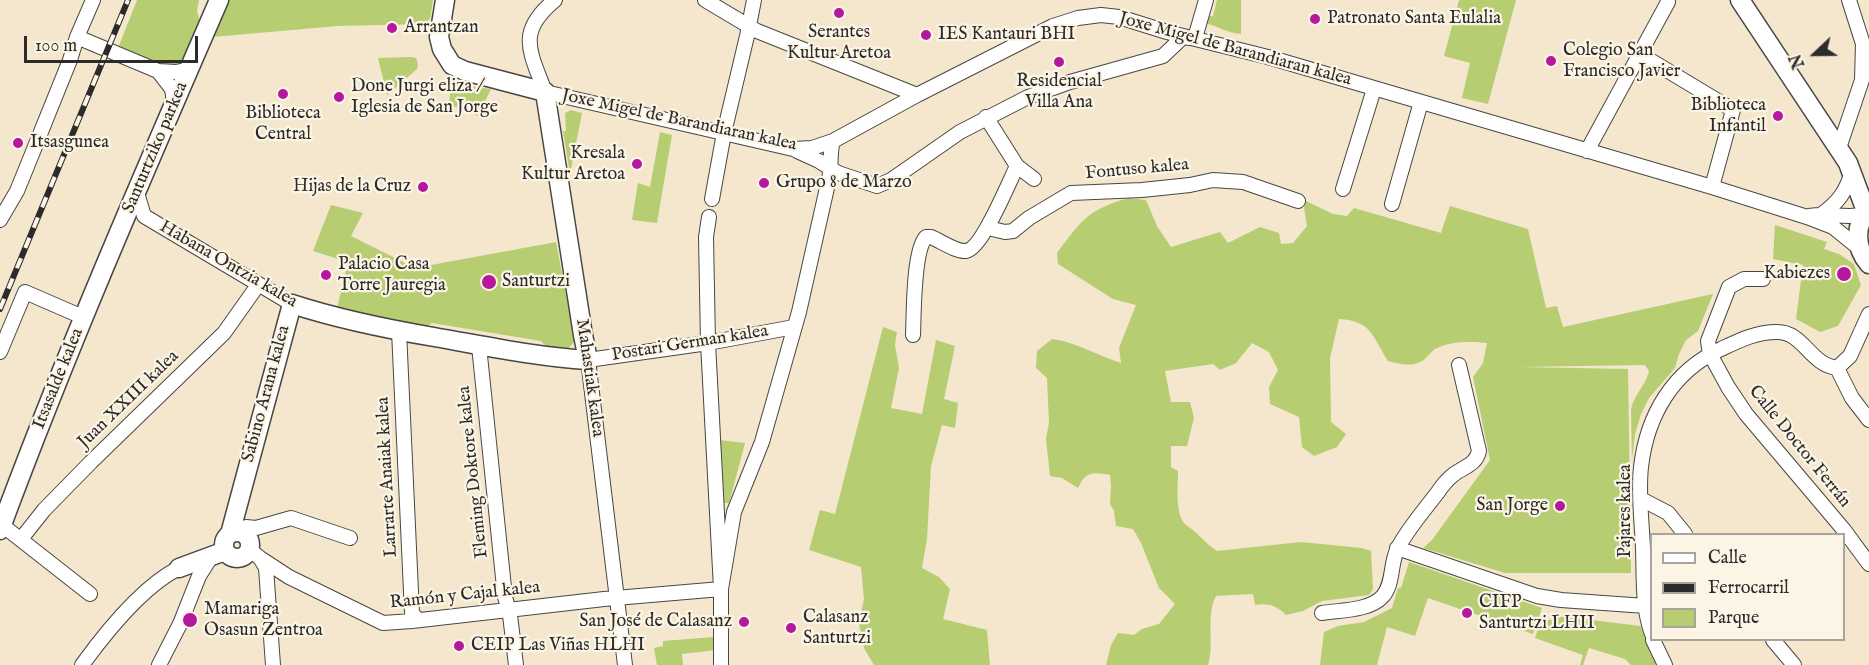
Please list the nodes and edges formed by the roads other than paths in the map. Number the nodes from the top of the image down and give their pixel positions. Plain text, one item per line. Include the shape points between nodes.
1 (93, 0) edge
2 (219, 0) edge
3 (445, 0) edge
4 (555, 0) edge
5 (705, 0) edge
6 (754, 0) edge
7 (1206, 0) edge
8 (1740, 0) edge
9 (1849, 0) edge
10 (1668, 2) dead end
11 (748, 26) junction
12 (1167, 32) junction
13 (76, 37) junction
14 (1195, 38) junction
15 (1174, 46) junction
16 (1640, 54) junction
17 (190, 69) junction
18 (158, 71) junction
19 (1374, 88) junction
20 (544, 92) junction
21 (917, 95) junction
22 (174, 102) junction
23 (1421, 102) junction
24 (987, 117) junction
25 (724, 133) junction
26 (833, 141) junction
27 (793, 149) junction
28 (1587, 151) junction
29 (1846, 161) junction
30 (1017, 166) junction
31 (831, 170) junction
32 (1034, 179) dead end
33 (1869, 180) edge
34 (1712, 187) junction
35 (1343, 189) dead end
36 (137, 193) junction
37 (712, 199) dead end
38 (1298, 201) dead end
39 (1392, 204) dead end
40 (1866, 212) edge
41 (1822, 214) junction
42 (709, 217) dead end
43 (1807, 217) junction
44 (0, 220) edge
45 (988, 228) junction
46 (122, 229) joint
47 (1859, 248) junction
48 (1869, 264) edge
49 (1763, 279) dead end
50 (258, 285) junction
51 (292, 304) junction
52 (1869, 314) edge
53 (85, 318) junction
54 (794, 327) junction
55 (399, 331) junction
56 (913, 335) dead end
57 (708, 343) junction
58 (479, 346) junction
59 (0, 352) edge
60 (1710, 354) junction
61 (588, 360) junction
62 (1460, 365) dead end
63 (1837, 368) junction
64 (1869, 420) edge
65 (1641, 499) junction
66 (716, 510) junction
67 (734, 512) junction
68 (1, 528) edge
69 (1843, 532) edge
70 (1684, 533) edge
71 (1845, 534) edge
72 (350, 538) dead end
73 (21, 539) junction
74 (238, 545) junction
75 (1397, 548) junction
76 (1869, 564) edge
77 (188, 570) junction
78 (720, 589) junction
79 (90, 594) dead end
80 (618, 598) junction
81 (1646, 606) junction
82 (507, 610) junction
83 (1322, 613) dead end
84 (418, 620) junction
85 (1650, 625) edge
86 (1654, 641) edge
87 (1775, 641) edge
88 (82, 665) edge
89 (159, 665) edge
90 (273, 665) edge
91 (516, 665) edge
92 (625, 665) edge
93 (721, 665) edge
94 (1665, 665) edge
95 (1794, 665) edge

1 - 13 street
2 - 17 street, Santurtziko parkea
3 - 20 street, Joxe Migel de Barandiaran kalea via 439,37 452,65
4 - 20 street via 532,27 528,46
5 - 11 street
6 - 11 street
7 - 14 street
8 - 29 street
9 - 29 street via 1863,44 1862,80
10 - 16 street
11 - 21 street
11 - 25 street
12 - 14 street, Joxe Migel de Barandiaran kalea
12 - 15 street via 1173,37
12 - 21 street, Joxe Migel de Barandiaran kalea via 1119,17 1078,18 1053,26
13 - 18 street
13 - 44 street via 17,191
14 - 15 street via 1183,37
14 - 19 street, Joxe Migel de Barandiaran kalea
15 - 24 street via 1163,56 1059,85
16 - 28 street
16 - 34 street via 1733,110
17 - 18 street
17 - 22 street, Santurtziko parkea
18 - 22 street via 172,89
19 - 23 street, Joxe Migel de Barandiaran kalea
19 - 35 street
20 - 25 street, Joxe Migel de Barandiaran kalea
20 - 61 street, Mahastiak kalea
21 - 26 street, Joxe Migel de Barandiaran kalea
22 - 36 street, Santurtziko parkea
23 - 28 street, Joxe Migel de Barandiaran kalea
23 - 39 street
24 - 30 street
24 - 31 street via 877,186
25 - 27 street, Joxe Migel de Barandiaran kalea
25 - 37 street
26 - 27 street, Joxe Migel de Barandiaran kalea
26 - 31 street via 829,154
27 - 31 street
28 - 34 street, Joxe Migel de Barandiaran kalea
29 - 33 street
29 - 40 street
29 - 41 street via 1846,189
30 - 32 street
30 - 45 street
31 - 54 street
34 - 43 street, Joxe Migel de Barandiaran kalea
36 - 46 street, Santurtziko parkea
36 - 50 street, Habana Ontzia kalea via 144,216
38 - 45 street, Fontuso kalea via 1243,182 1213,180 1142,190 1071,193 1013,231
40 - 41 street, Joxe Migel de Barandiaran kalea via 1847,218
40 - 47 street via 1859,225
41 - 43 street, Joxe Migel de Barandiaran kalea
42 - 57 street
43 - 47 street, Joxe Migel de Barandiaran kalea via 1833,227
45 - 56 street via 971,250 963,251 931,237 921,242
46 - 53 street, Itsasalde kalea
47 - 48 street
49 - 60 street via 1744,279 1729,287 1708,341
50 - 51 street, Habana Ontzia kalea
50 - 73 street, Juan XXIII kalea via 224,333 83,470
51 - 55 street, Habana Ontzia kalea
51 - 74 street, Sabino Arana kalea via 244,484
52 - 63 street via 1850,356
53 - 59 street via 25,292
53 - 68 street, Itsasalde kalea
54 - 57 street, Postari German kalea
54 - 67 street via 762,442
55 - 58 street, Habana Ontzia kalea
55 - 84 street, Larrarte Anaiak kalea via 412,613
57 - 61 street, Postari German kalea
57 - 66 street
58 - 61 street, Postari German kalea
58 - 82 street, Fleming Doktore kalea
60 - 63 street, Pajares kalea via 1756,333 1788,333 1820,363
60 - 65 street, Pajares kalea via 1688,370 1659,404 1647,436
60 - 69 street, Calle Doctor Ferrán via 1746,414
61 - 80 street, Mahastiak kalea
62 - 75 street via 1478,458 1452,476
63 - 64 street
65 - 70 street via 1668,513
65 - 81 street, Pajares kalea
66 - 67 street
66 - 78 street
67 - 78 street
68 - 73 street
71 - 76 street, Calle Doctor Ferrán
72 - 74 street via 291,518 256,528
73 - 79 street
74 - 77 street
74 - 84 street, Ramón y Cajal kalea via 289,577 383,623
74 - 90 street via 266,568
75 - 81 street via 1537,596
75 - 83 street via 1382,597 1360,607
77 - 88 street via 167,573 131,606
77 - 89 street via 180,624
78 - 80 street, Ramón y Cajal kalea
78 - 93 street
80 - 82 street, Ramón y Cajal kalea
80 - 92 street, Mahastiak kalea
81 - 85 street, Pajares kalea
82 - 84 street, Ramón y Cajal kalea
82 - 91 street, Fleming Doktore kalea
86 - 94 street
87 - 95 street

